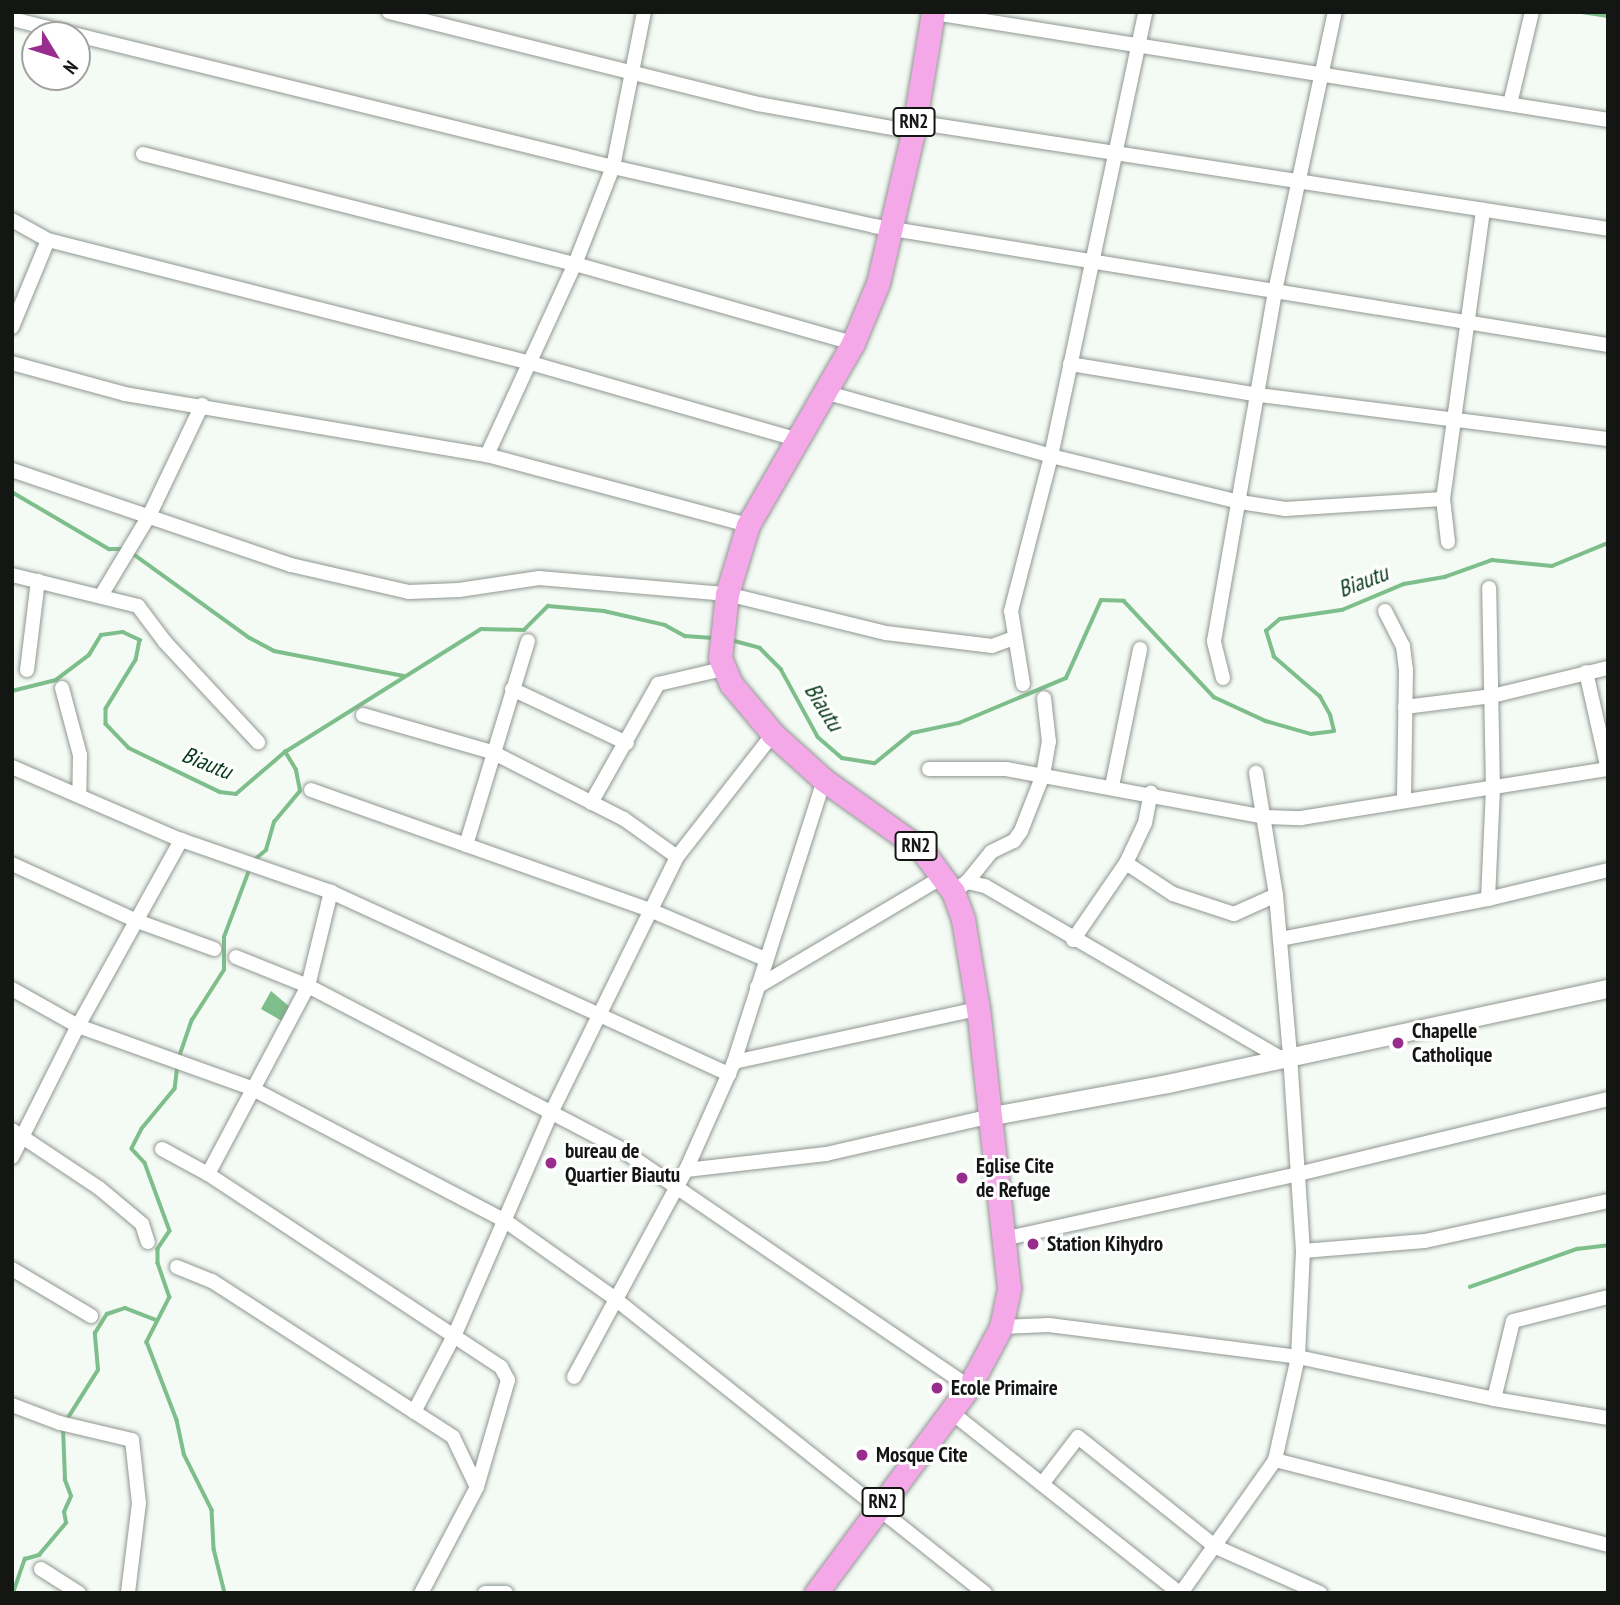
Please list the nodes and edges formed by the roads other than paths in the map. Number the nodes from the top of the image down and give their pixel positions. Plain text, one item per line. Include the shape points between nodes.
1 (389, 12) edge
2 (643, 12) edge
3 (1145, 12) edge
4 (1335, 12) edge
5 (931, 13) edge
6 (1532, 13) edge
7 (91, 38) edge
8 (1138, 49) junction
9 (634, 72) junction
10 (1322, 75) junction
11 (1510, 104) junction
12 (1608, 120) edge
13 (913, 127) junction
14 (1116, 153) junction
15 (142, 154) dead end
16 (613, 167) junction
17 (1300, 183) junction
18 (1483, 209) junction
19 (12, 220) edge
20 (893, 229) junction
21 (1608, 229) edge
22 (48, 240) junction
23 (1091, 261) junction
24 (575, 264) junction
25 (1275, 291) junction
26 (1467, 321) junction
27 (12, 327) edge
28 (853, 343) junction
29 (1608, 345) edge
30 (527, 362) junction
31 (12, 363) edge
32 (1070, 364) junction
33 (824, 392) junction
34 (1259, 395) junction
35 (202, 405) junction
36 (1452, 418) junction
37 (796, 439) junction
38 (1608, 439) edge
39 (487, 455) junction
40 (1051, 456) junction
41 (12, 470) edge
42 (1443, 499) junction
43 (1240, 502) junction
44 (150, 514) junction
45 (748, 525) junction
46 (1448, 542) dead end
47 (12, 575) edge
48 (38, 581) junction
49 (1489, 587) dead end
50 (102, 594) junction
51 (727, 594) junction
52 (1385, 611) dead end
53 (1014, 638) junction
54 (528, 642) dead end
55 (1140, 649) dead end
56 (1608, 668) edge
57 (723, 669) junction
58 (27, 670) dead end
59 (1586, 672) junction
60 (1223, 678) dead end
61 (1023, 684) dead end
62 (62, 688) dead end
63 (512, 689) junction
64 (1492, 696) junction
65 (1044, 698) dead end
66 (1405, 707) junction
67 (363, 715) dead end
68 (773, 734) junction
69 (258, 742) dead end
70 (627, 743) junction
71 (492, 752) junction
72 (12, 768) edge
73 (929, 769) dead end
74 (1608, 769) edge
75 (1256, 773) dead end
76 (1043, 775) junction
77 (824, 780) junction
78 (1112, 786) junction
79 (1493, 788) junction
80 (311, 790) dead end
81 (1151, 793) junction
82 (79, 794) junction
83 (1404, 800) junction
84 (592, 803) junction
85 (1265, 817) junction
86 (181, 840) junction
87 (466, 845) junction
88 (677, 857) junction
89 (1126, 863) junction
90 (12, 864) edge
91 (1608, 870) edge
92 (955, 883) junction
93 (331, 892) junction
94 (1276, 895) junction
95 (1488, 899) junction
96 (650, 910) junction
97 (137, 921) junction
98 (1280, 939) junction
99 (1073, 940) junction
100 (214, 949) dead end
101 (236, 957) dead end
102 (765, 959) junction
103 (308, 986) junction
104 (757, 987) junction
105 (12, 989) edge
106 (1608, 989) edge
107 (978, 1009) junction
108 (599, 1012) junction
109 (78, 1026) junction
110 (1285, 1056) junction
111 (731, 1068) junction
112 (251, 1088) junction
113 (1608, 1099) edge
114 (551, 1113) junction
115 (988, 1117) junction
116 (18, 1133) edge
117 (162, 1149) dead end
118 (12, 1157) edge
119 (687, 1170) junction
120 (208, 1174) junction
121 (1298, 1174) junction
122 (676, 1188) junction
123 (1608, 1201) edge
124 (504, 1220) junction
125 (1003, 1239) junction
126 (148, 1241) dead end
127 (1303, 1251) junction
128 (177, 1267) dead end
129 (12, 1269) edge
130 (1608, 1297) edge
131 (614, 1298) junction
132 (91, 1316) dead end
133 (1001, 1327) junction
134 (455, 1334) junction
135 (1297, 1357) junction
136 (575, 1377) dead end
137 (968, 1387) junction
138 (1494, 1399) junction
139 (12, 1405) edge
140 (414, 1412) junction
141 (951, 1412) junction
142 (1608, 1418) edge
143 (1275, 1460) junction
144 (1042, 1484) junction
145 (477, 1487) junction
146 (876, 1510) junction
147 (1608, 1545) edge
148 (1216, 1546) junction
149 (41, 1569) dead end
150 (79, 1593) edge
151 (128, 1593) edge
152 (421, 1593) edge
153 (485, 1593) edge
154 (506, 1593) edge
155 (816, 1593) edge
156 (985, 1593) edge
157 (1180, 1593) edge
158 (1320, 1593) edge

1 - 9 street
2 - 9 street
3 - 8 street
4 - 10 street
5 - 8 street
5 - 13 highway, RN2
6 - 11 street
7 - 16 street
8 - 10 street
8 - 14 street
9 - 13 street via 758,104
9 - 16 street
10 - 11 street
10 - 17 street
11 - 12 street
13 - 14 street
13 - 20 highway, RN2
14 - 17 street
14 - 23 street
15 - 24 street
16 - 20 street
16 - 24 street
17 - 18 street
17 - 25 street
18 - 21 street
18 - 26 street
19 - 22 street
20 - 23 street
20 - 28 highway, RN2 via 865,320
22 - 27 street
22 - 30 street
23 - 25 street
23 - 32 street
24 - 28 street
24 - 30 street
25 - 26 street
25 - 34 street
26 - 29 street
26 - 36 street
28 - 33 highway, RN2
30 - 37 street
30 - 39 street
31 - 35 street via 124,394
32 - 34 street
32 - 40 street
33 - 37 highway, RN2
33 - 40 street
34 - 36 street
34 - 43 street
35 - 39 street
35 - 44 street
36 - 38 street
36 - 42 street
37 - 45 highway, RN2
39 - 45 street
40 - 43 street
40 - 53 street via 1011,611
41 - 44 street
42 - 43 street via 1285,509
42 - 46 street
43 - 60 street via 1214,641
44 - 50 street
44 - 51 street via 291,565 410,592 539,578
45 - 51 highway, RN2
47 - 48 street
48 - 50 street
48 - 58 street
49 - 64 street
50 - 69 street via 138,606 165,642
51 - 53 street via 886,634 992,646
51 - 57 highway, RN2 via 720,636
52 - 66 street via 1403,646
53 - 61 street
54 - 63 street
55 - 78 street
56 - 59 street
57 - 68 highway, RN2 via 751,712
57 - 70 street via 658,684
59 - 64 street
59 - 74 street
62 - 82 street via 80,755
63 - 70 street
63 - 71 street
64 - 66 street
64 - 79 street
65 - 76 street via 1049,742
66 - 83 street
67 - 71 street
68 - 77 highway, RN2
68 - 88 street
70 - 84 street
71 - 84 street
71 - 87 street
72 - 82 street
73 - 76 street via 1006,769
74 - 79 street
75 - 85 street
76 - 78 street
76 - 92 street via 1014,841 991,852
77 - 92 highway, RN2 via 922,850
77 - 102 street
78 - 81 street
79 - 83 street
79 - 95 street
80 - 87 street
81 - 85 street
81 - 89 street via 1145,823
82 - 86 street
83 - 85 street via 1301,818
84 - 88 street via 624,819
85 - 94 street
86 - 93 street
86 - 97 street
87 - 96 street
88 - 96 street
89 - 94 street via 1173,894 1234,914
89 - 99 street
90 - 97 street
91 - 95 street
92 - 99 street via 985,886
92 - 104 street
92 - 107 highway, RN2
93 - 103 street
93 - 108 street
94 - 98 street
95 - 98 street
96 - 102 street
96 - 108 street
97 - 100 street
97 - 109 street
98 - 110 street
99 - 110 street
101 - 103 street
102 - 104 street
103 - 112 street
103 - 114 street
104 - 111 street
105 - 109 street
106 - 110 street
107 - 111 street
107 - 115 highway, RN2
108 - 111 street
108 - 114 street
109 - 112 street
109 - 116 street
110 - 115 street via 1168,1084
110 - 121 street
111 - 119 street
112 - 120 street
112 - 124 street
113 - 121 street
114 - 122 street via 619,1148
114 - 124 street
115 - 119 street via 826,1154
115 - 125 highway, RN2
116 - 118 street
116 - 126 street via 110,1197 142,1224
117 - 120 street
119 - 122 street
120 - 134 street
121 - 125 street
121 - 127 street
122 - 131 street
122 - 137 street
123 - 127 street via 1425,1241
124 - 131 street
124 - 134 street
125 - 133 highway, RN2 via 1009,1288
127 - 135 street
128 - 140 street via 212,1281
129 - 132 street
130 - 138 street via 1513,1321
131 - 136 street
131 - 146 street
133 - 135 street via 1049,1325
133 - 137 highway, RN2
134 - 140 street
134 - 145 street via 501,1367 508,1380
135 - 138 street
135 - 143 street
137 - 141 highway, RN2
138 - 142 street
139 - 151 street via 132,1440 139,1503
140 - 145 street via 453,1437
141 - 144 street
141 - 146 highway, RN2
143 - 147 street
143 - 148 street
144 - 148 street via 1078,1437
144 - 157 street
145 - 152 street
146 - 155 highway, RN2
146 - 156 street
148 - 157 street
148 - 158 street
149 - 150 street
153 - 154 street

